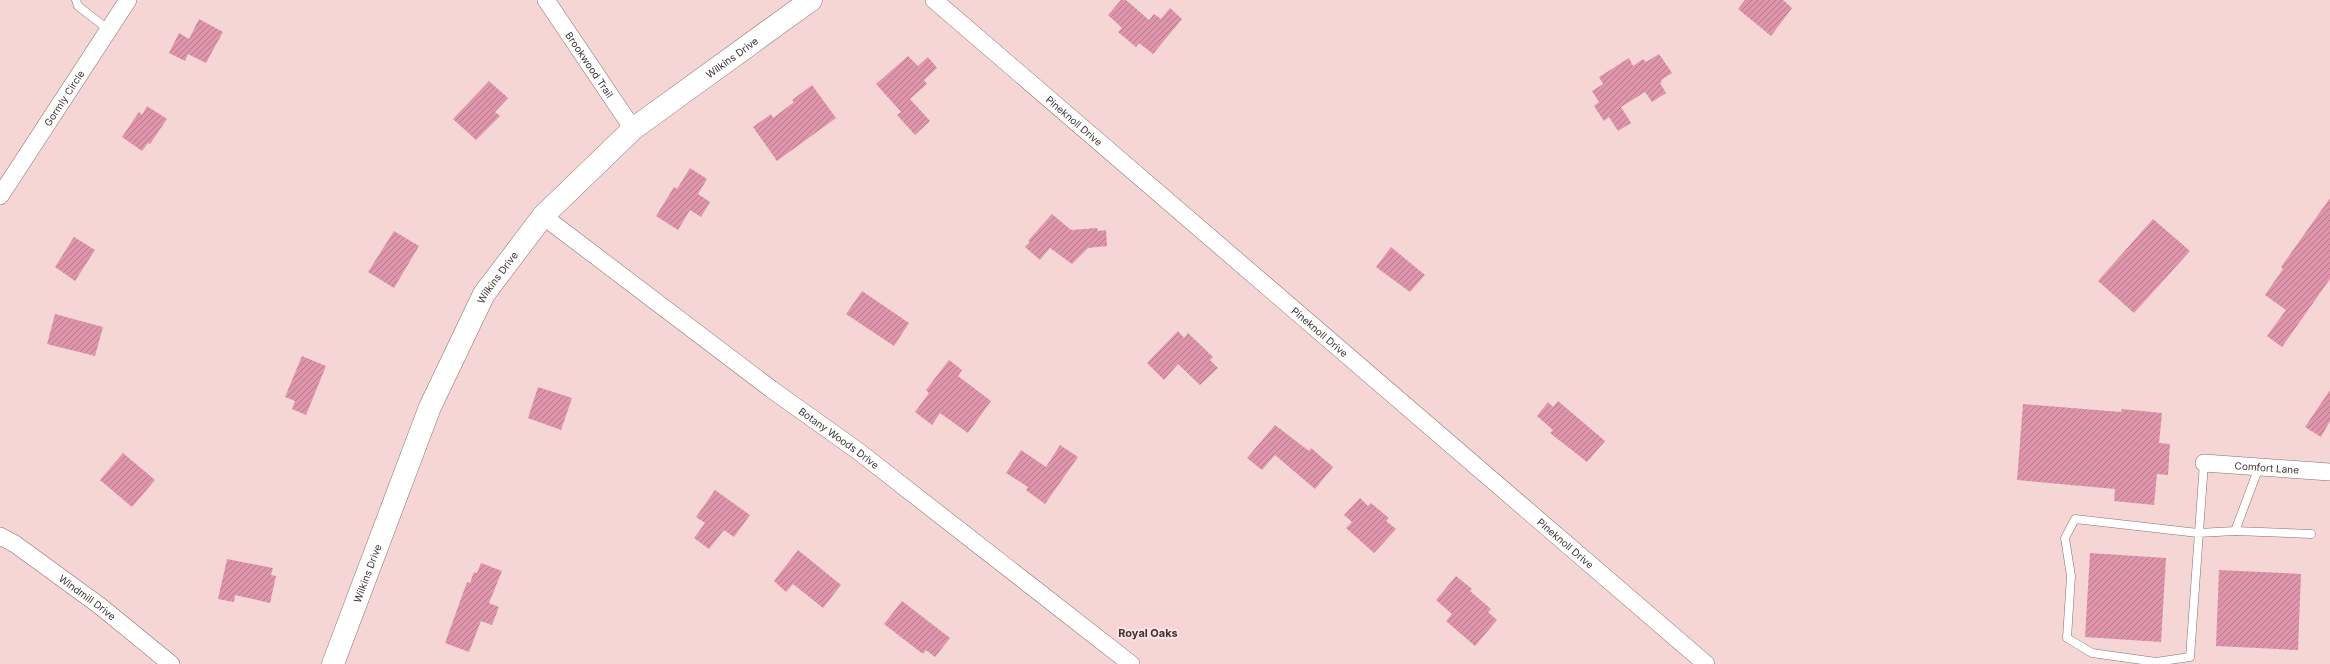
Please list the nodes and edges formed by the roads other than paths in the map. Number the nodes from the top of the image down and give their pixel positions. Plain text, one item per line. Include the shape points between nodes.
1 (76, 0) edge
2 (128, 0) edge
3 (546, 0) edge
4 (811, 0) edge
5 (934, 0) edge
6 (110, 30) junction
7 (633, 129) junction
8 (0, 196) edge
9 (543, 216) junction
10 (2204, 464) joint
11 (2259, 467) junction
12 (2330, 472) edge
13 (2235, 531) junction
14 (2198, 533) junction
15 (2312, 534) dead end
16 (0, 536) edge
17 (171, 664) edge
18 (333, 664) edge
19 (1131, 664) edge
20 (1706, 664) edge

1 - 6 lane via 78,6
2 - 6 street, Gormly Circle
3 - 7 street, Brookwood Trail
4 - 7 street, Wilkins Drive
5 - 20 street, Pineknoll Drive
6 - 8 street, Gormly Circle
7 - 9 street, Wilkins Drive
9 - 18 street, Wilkins Drive via 484,294 430,407
9 - 19 street, Botany Woods Drive via 771,389 858,451
10 - 11 street, Comfort Lane
10 - 14 lane
11 - 12 street, Comfort Lane
11 - 13 lane
13 - 14 lane
13 - 15 lane
14 - 14 lane via 2075,519 2065,538 2071,576 2067,638 2092,653 2156,662 2190,657
16 - 17 street, Windmill Drive via 15,544 100,606

